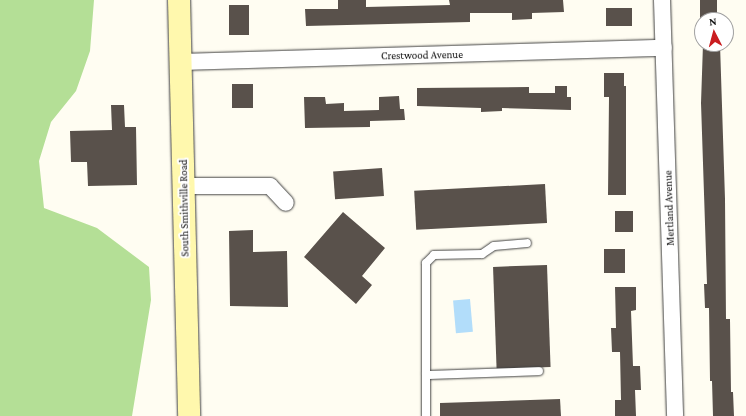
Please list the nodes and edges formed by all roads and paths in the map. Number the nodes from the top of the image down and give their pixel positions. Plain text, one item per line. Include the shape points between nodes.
1 (179, 0) edge
2 (662, 0) edge
3 (664, 48) junction
4 (180, 62) junction
5 (183, 186) junction
6 (286, 203) dead end
7 (527, 244) dead end
8 (539, 371) dead end
9 (426, 375) junction
10 (189, 416) edge
11 (426, 416) edge
12 (675, 416) edge

1 - 4 main road, South Smithville Road
2 - 3 street, Mertland Avenue
3 - 4 street, Crestwood Avenue
3 - 12 street, Mertland Avenue
4 - 5 main road, South Smithville Road
5 - 6 street via 270,186
5 - 10 main road, South Smithville Road
7 - 9 lane via 494,246 482,254 434,255 426,263
8 - 9 lane
9 - 11 lane

